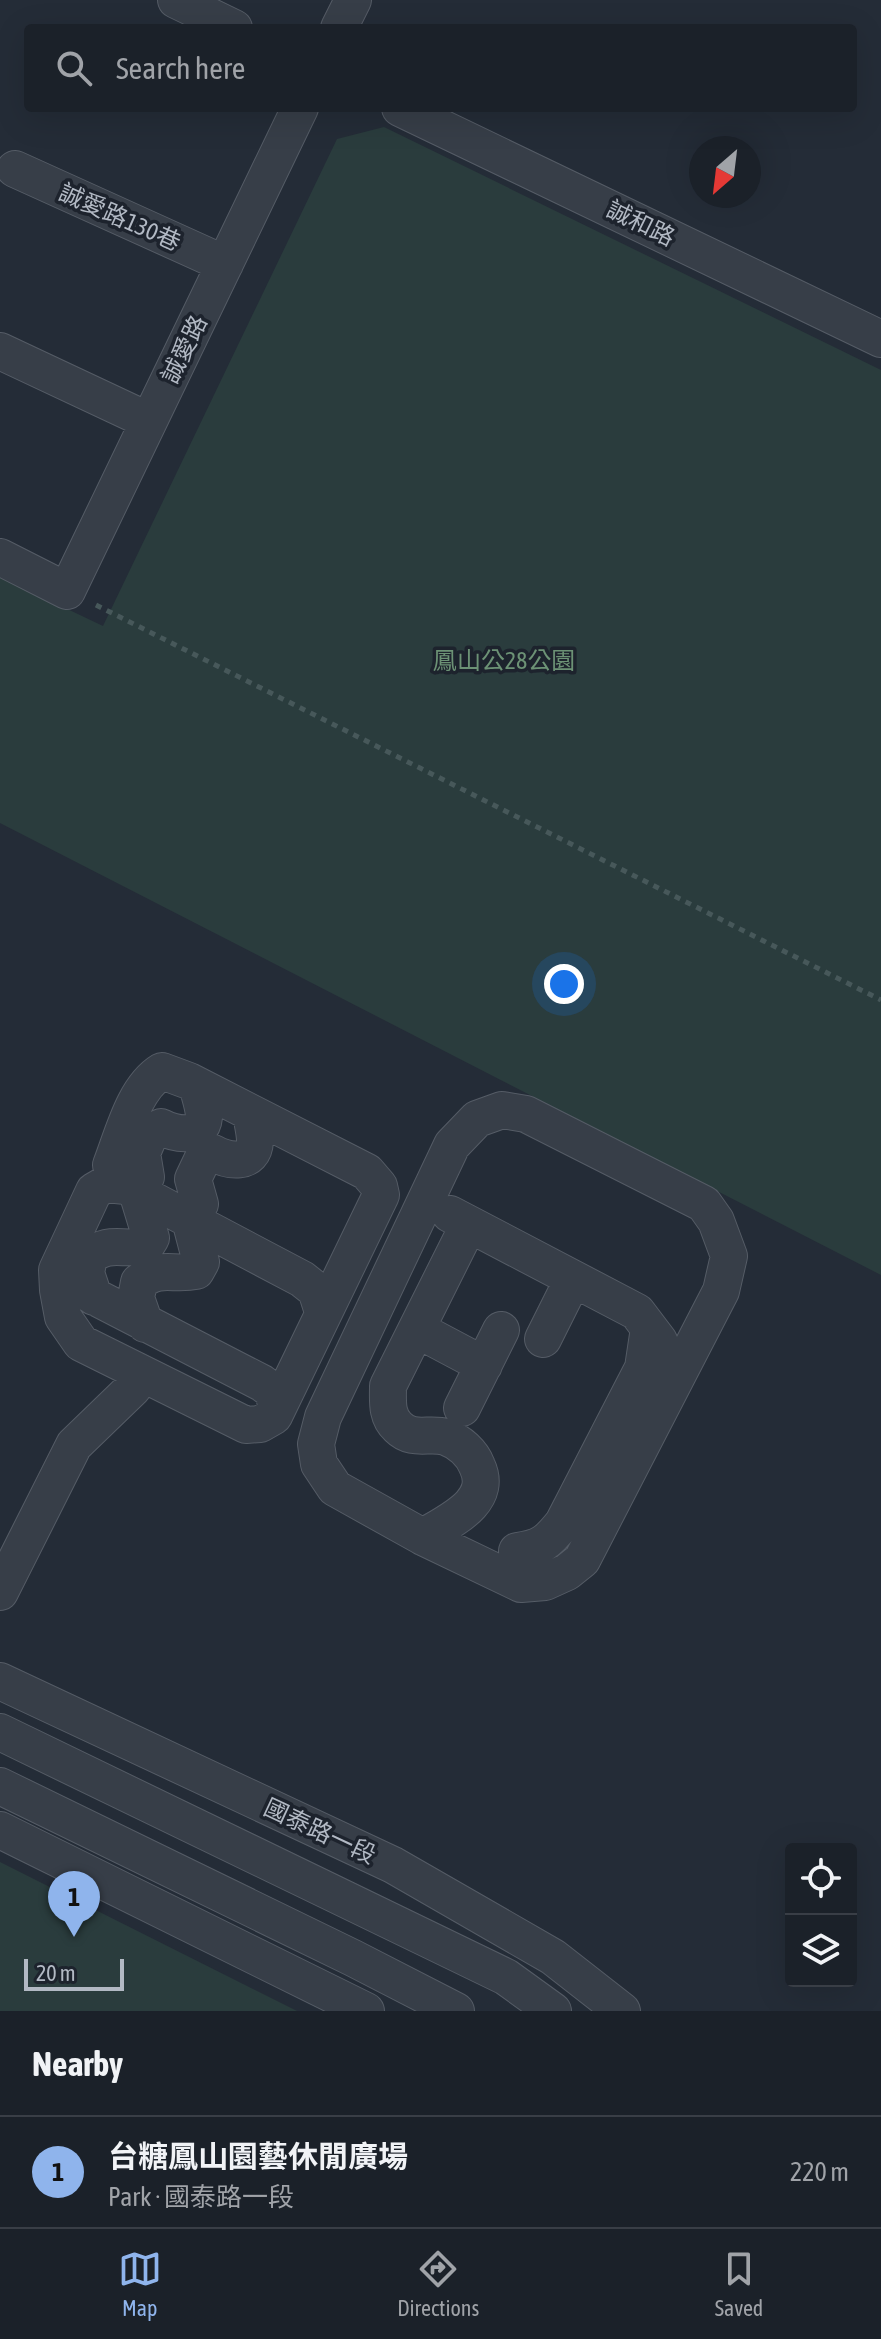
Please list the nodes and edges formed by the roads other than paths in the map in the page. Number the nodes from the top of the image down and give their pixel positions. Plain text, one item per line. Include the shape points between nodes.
1 (176, 0) edge
2 (353, 0) edge
3 (226, 24) edge
4 (341, 24) edge
5 (298, 112) edge
6 (408, 112) edge
7 (15, 169) dead end
8 (225, 264) junction
9 (881, 339) edge
10 (0, 351) edge
11 (149, 421) junction
12 (0, 557) edge
13 (197, 1085) junction
14 (251, 1113) junction
15 (96, 1171) junction
16 (141, 1184) junction
17 (425, 1201) junction
18 (195, 1212) junction
19 (469, 1224) junction
20 (573, 1279) junction
21 (63, 1309) junction
22 (340, 1314) junction
23 (145, 1324) junction
24 (649, 1328) junction
25 (418, 1330) junction
26 (501, 1330) dead end
27 (543, 1339) dead end
28 (484, 1365) junction
29 (676, 1376) junction
30 (133, 1388) junction
31 (462, 1408) dead end
32 (277, 1409) junction
33 (423, 1537) junction
34 (517, 1551) dead end
35 (0, 1592) edge
36 (0, 1681) edge
37 (0, 1732) edge
38 (0, 1786) edge
39 (0, 1830) edge
40 (366, 2011) edge
41 (456, 2011) edge
42 (553, 2011) edge
43 (622, 2011) edge

1 - 3 street
2 - 4 street
5 - 8 street, 誠愛路
6 - 9 street, 誠和路
7 - 8 street, 誠愛路130巷
8 - 11 street, 誠愛路
10 - 11 street
11 - 12 street, 誠愛路 via 67,591
13 - 14 street
13 - 15 street via 162,1071 150,1078
13 - 16 street via 201,1126 182,1135 161,1127 151,1132 142,1153
14 - 18 street via 253,1152 234,1161 213,1153 203,1158 193,1179
14 - 22 street via 367,1172 379,1186 381,1195
15 - 16 street via 132,1170
15 - 21 street via 36,1272 34,1290
15 - 22 street via 138,1053 154,1050 400,1175 403,1197
16 - 18 street
16 - 21 street via 106,1184 94,1191
16 - 21 street via 151,1238 146,1246 131,1249 100,1248 89,1257 86,1273
17 - 19 street
17 - 22 street
17 - 29 street via 452,1145 477,1119 502,1110 526,1114 704,1204 729,1256 721,1291
18 - 22 street via 319,1266 330,1277
18 - 23 street via 201,1262 196,1271 151,1273 139,1282 136,1298
19 - 20 street
19 - 25 street
20 - 24 street via 637,1312
20 - 27 street
21 - 23 street
21 - 30 street
21 - 32 street via 81,1343 246,1425 260,1424
22 - 30 street via 289,1427 273,1442 236,1443
22 - 32 street
22 - 33 street via 316,1444 319,1464 335,1488
23 - 32 street via 262,1383 273,1391
24 - 29 street
24 - 34 street via 643,1368 563,1523 549,1542
25 - 28 street
25 - 33 street via 388,1386 388,1412 399,1428 416,1438 446,1437 471,1453 482,1477 481,1493 467,1508
26 - 28 street
28 - 31 street
29 - 33 street via 582,1560 567,1572 545,1582 521,1584
30 - 35 street via 74,1445
36 - 43 street, 國泰路一段 via 393,1865 553,1957
37 - 42 street, 國泰路一段 via 506,1977
38 - 41 street
39 - 40 street

